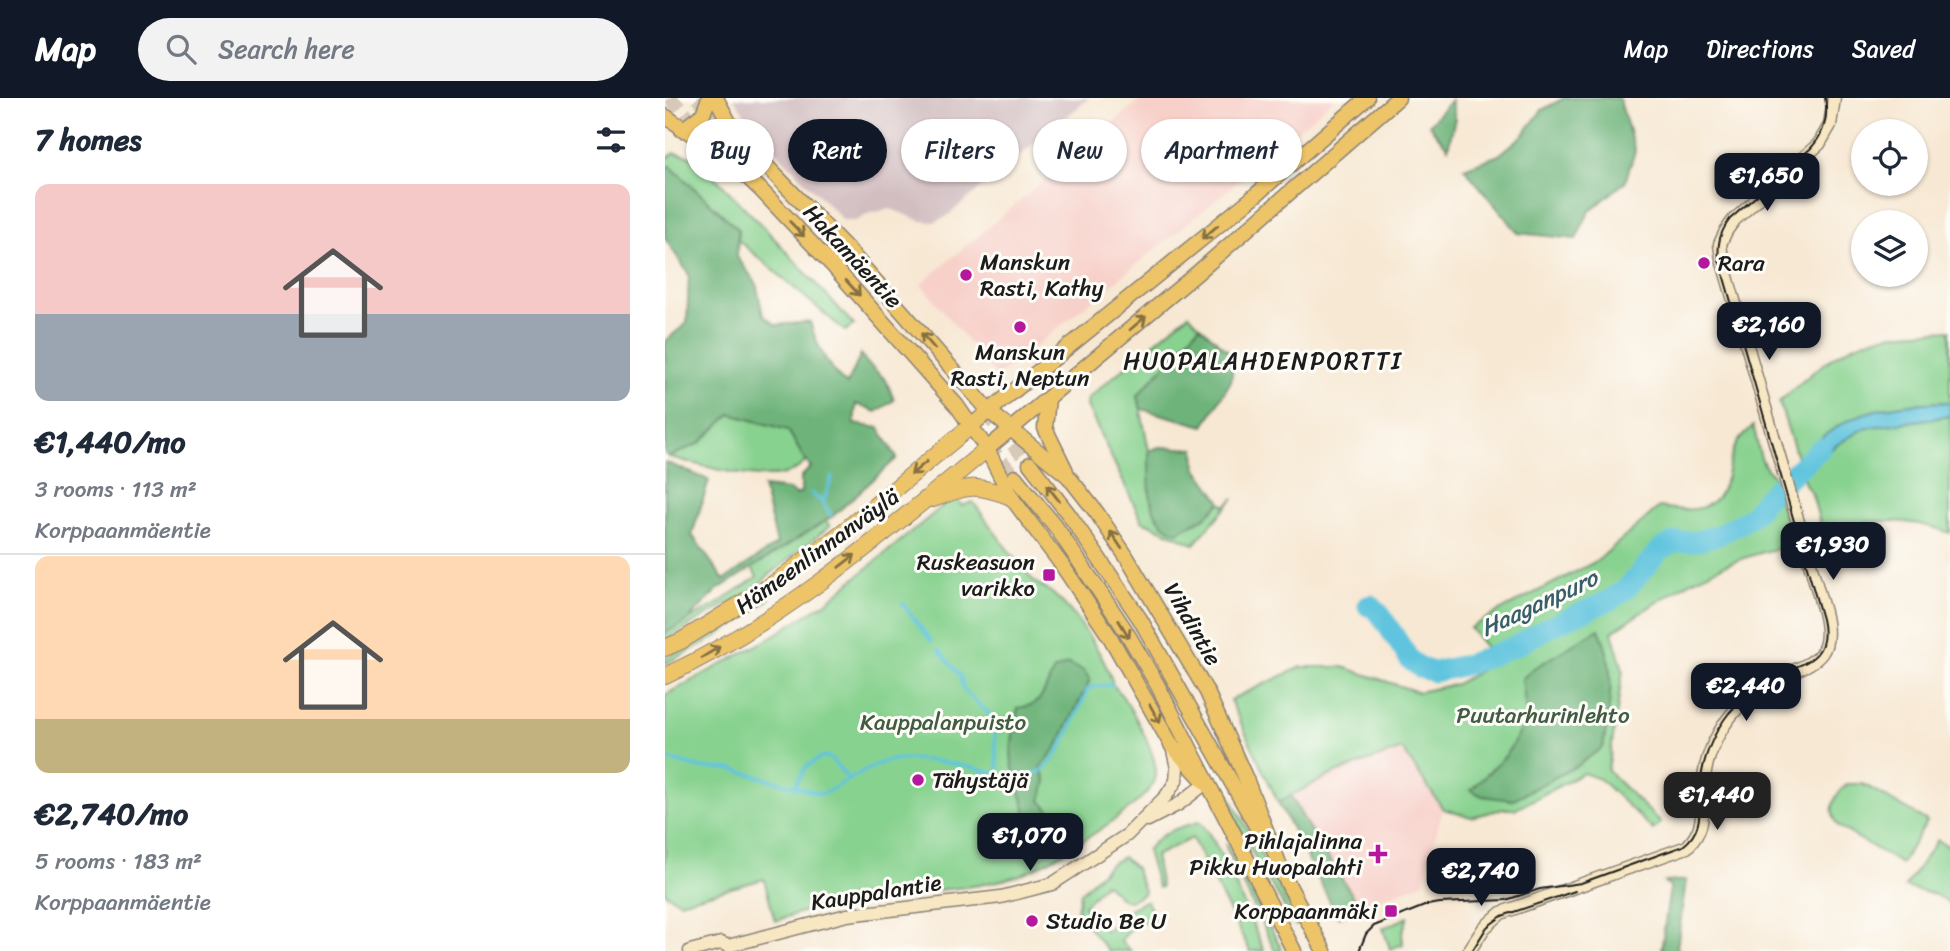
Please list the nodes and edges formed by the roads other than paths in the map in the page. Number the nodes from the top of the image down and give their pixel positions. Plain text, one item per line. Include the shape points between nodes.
1 (709, 98) edge
2 (716, 98) edge
3 (1367, 98) edge
4 (1398, 98) edge
5 (1822, 98) edge
6 (1834, 98) edge
7 (1830, 113) junction
8 (665, 116) edge
9 (682, 130) junction
10 (851, 253) junction
11 (835, 268) junction
12 (1048, 399) junction
13 (989, 411) junction
14 (972, 425) junction
15 (1010, 430) junction
16 (987, 449) junction
17 (1030, 464) tunnel mouth
18 (1068, 476) junction
19 (1015, 477) tunnel mouth
20 (1011, 498) junction
21 (917, 505) junction
22 (665, 648) edge
23 (665, 676) edge
24 (1230, 742) junction
25 (1172, 746) junction
26 (1221, 764) junction
27 (1206, 783) junction
28 (1139, 825) junction
29 (1284, 876) junction
30 (726, 948) edge
31 (690, 951) edge
32 (1294, 951) edge
33 (1324, 951) edge
34 (1469, 951) edge

1 - 9 main road via 703,114
2 - 10 main road, Hakamäentie via 748,147
3 -> 13 main road via 1251,199
12 -> 4 main road
5 - 7 street
6 - 7 street
7 - 34 street via 1830,125 1819,144 1734,220 1720,244 1826,621 1826,646 1812,663 1753,693 1725,723 1707,763 1703,819 1688,847 1501,913
8 - 9 main road, Hakamäentie
9 -> 11 main road, Hakamäentie via 727,158
10 - 11 main road
13 -> 10 main road, Hakamäentie
11 -> 14 main road, Hakamäentie
12 - 15 main road
12 - 18 main road via 1045,428
13 - 14 main road
13 - 15 main road, Hakamäentie
14 - 16 main road, Hakamäentie
14 -> 22 highway, Hämeenlinnanväylä via 773,584
15 - 16 main road
15 - 18 main road, Vihdintie
16 - 20 main road
16 - 21 highway, Hämeenlinnanväylä
26 -> 17 main road, Vihdintie via 1140,619
24 -> 18 main road, Vihdintie via 1126,556
19 -> 27 main road via 1056,527 1124,628
20 - 21 highway via 973,487
20 -> 25 main road via 1103,626
23 -> 21 highway, Hämeenlinnanväylä via 792,602
24 - 26 main road, Kauppalantie
24 - 29 main road, Vihdintie
25 - 27 main road
25 - 28 street, Kauppalantie via 1176,780
26 - 27 main road, Kauppalantie
26 - 29 main road, Vihdintie
27 - 28 street, Kauppalantie
27 - 32 main road
28 - 30 street, Kauppalantie via 1052,884 1018,894 847,915
29 - 33 main road, Vihdintie
30 - 31 street, Kauppalantie via 721,943

